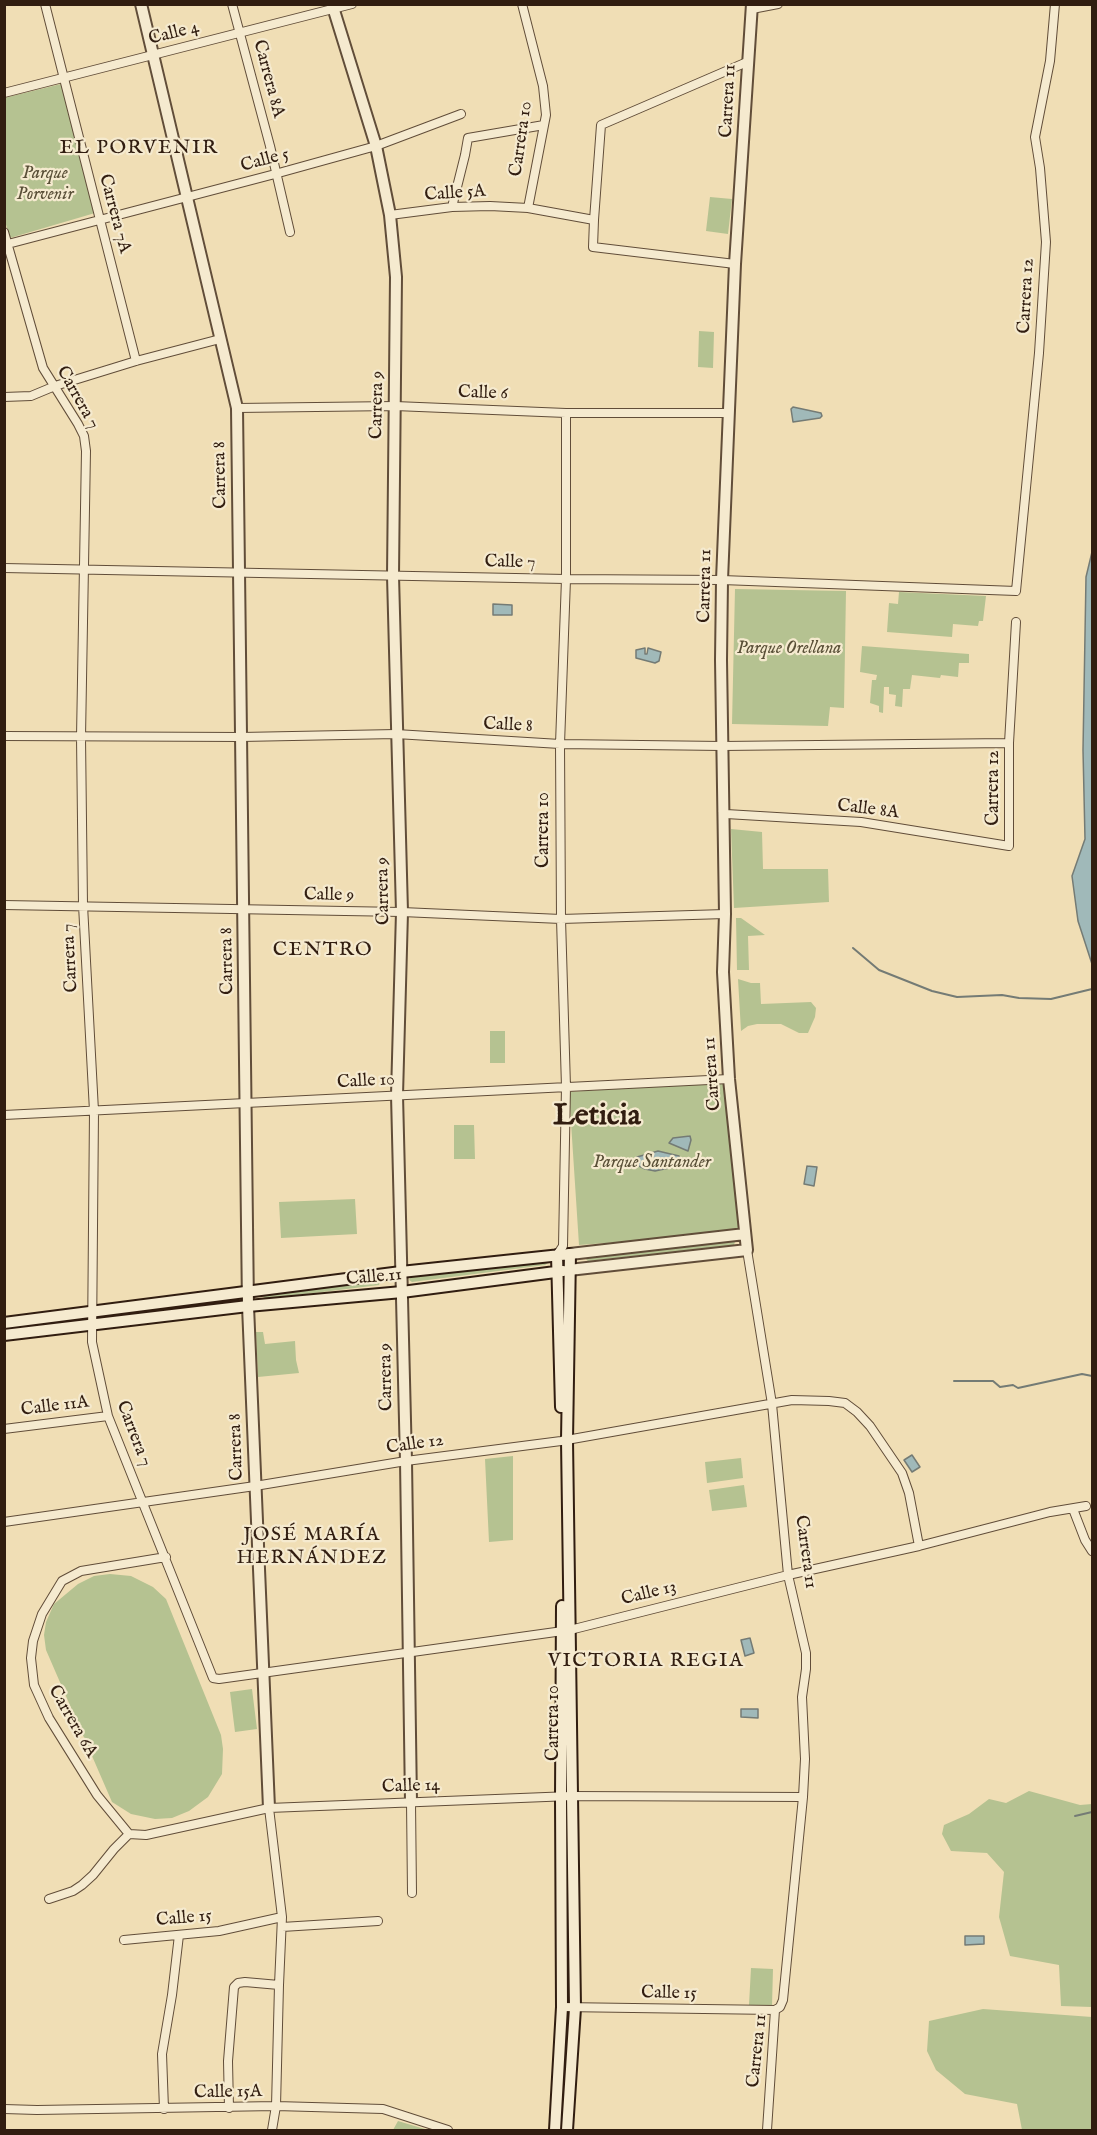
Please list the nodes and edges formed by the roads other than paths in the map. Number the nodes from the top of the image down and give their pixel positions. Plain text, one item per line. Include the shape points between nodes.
1 (45, 4) edge
2 (141, 4) edge
3 (232, 4) edge
4 (352, 4) edge
5 (522, 4) edge
6 (778, 4) edge
7 (1055, 4) edge
8 (332, 7) edge
9 (752, 7) edge
10 (240, 33) junction
11 (152, 55) junction
12 (747, 62) junction
13 (64, 77) junction
14 (4, 93) edge
15 (461, 114) dead end
16 (544, 125) junction
17 (376, 146) junction
18 (275, 174) junction
19 (187, 196) junction
20 (452, 207) junction
21 (528, 208) junction
22 (390, 215) junction
23 (100, 219) junction
24 (594, 220) junction
25 (4, 232) edge
26 (290, 232) dead end
27 (6, 244) edge
28 (735, 264) junction
29 (220, 339) junction
30 (136, 361) junction
31 (54, 386) junction
32 (4, 397) edge
33 (395, 405) junction
34 (237, 408) junction
35 (566, 413) junction
36 (729, 413) junction
37 (4, 568) edge
38 (84, 570) junction
39 (239, 573) junction
40 (393, 576) junction
41 (566, 579) junction
42 (722, 580) junction
43 (1016, 591) joint
44 (1016, 622) dead end
45 (396, 734) junction
46 (4, 736) edge
47 (81, 737) junction
48 (241, 737) junction
49 (1009, 743) junction
50 (560, 744) junction
51 (722, 746) junction
52 (723, 811) junction
53 (1009, 846) joint
54 (4, 905) edge
55 (83, 905) junction
56 (244, 910) junction
57 (402, 912) junction
58 (725, 914) junction
59 (561, 919) junction
60 (729, 1078) junction
61 (566, 1087) junction
62 (397, 1095) junction
63 (246, 1103) junction
64 (94, 1111) junction
65 (4, 1115) edge
66 (745, 1234) junction
67 (747, 1250) junction
68 (563, 1252) junction
69 (564, 1271) junction
70 (401, 1272) junction
71 (249, 1292) junction
72 (402, 1292) junction
73 (248, 1306) junction
74 (93, 1311) junction
75 (4, 1323) edge
76 (91, 1326) junction
77 (4, 1335) edge
78 (772, 1404) junction
79 (108, 1416) junction
80 (4, 1428) edge
81 (564, 1440) junction
82 (406, 1461) junction
83 (255, 1486) junction
84 (144, 1502) junction
85 (1086, 1506) dead end
86 (1073, 1509) junction
87 (4, 1522) edge
88 (919, 1546) junction
89 (1092, 1551) edge
90 (166, 1557) junction
91 (788, 1575) junction
92 (566, 1630) junction
93 (409, 1652) junction
94 (263, 1673) junction
95 (213, 1678) joint
96 (566, 1797) junction
97 (803, 1797) junction
98 (411, 1802) junction
99 (269, 1808) junction
100 (129, 1834) junction
101 (412, 1893) dead end
102 (49, 1899) dead end
103 (282, 1917) junction
104 (378, 1921) dead end
105 (282, 1927) junction
106 (179, 1935) junction
107 (124, 1940) dead end
108 (279, 1985) junction
109 (562, 2007) junction
110 (574, 2008) junction
111 (775, 2010) junction
112 (276, 2106) junction
113 (229, 2108) junction
114 (4, 2109) edge
115 (164, 2109) junction
116 (272, 2130) edge
117 (448, 2130) edge
118 (555, 2130) edge
119 (567, 2130) edge
120 (767, 2130) edge

1 - 13 street, Carrera 7A
2 - 11 street, Carrera 8
3 - 10 street, Carrera 8A
4 - 8 street, Calle 4
5 - 16 street, Carrera 10 via 544,94
6 - 9 street
7 - 43 street, Carrera 12 via 1050,61 1035,137 1046,242
8 - 10 street, Calle 4
8 - 17 street, Carrera 9
9 - 12 street, Carrera 11
10 - 11 street, Calle 4
10 - 18 street, Carrera 8A
11 - 13 street, Calle 4
11 - 19 street, Carrera 8
12 - 24 street via 601,125
12 - 28 street, Carrera 11
13 - 14 street, Calle 4
13 - 23 street, Carrera 7A
15 - 17 street, Calle 5
16 - 20 street via 468,138
16 - 21 street, Carrera 10
17 - 18 street, Calle 5
17 - 22 street, Carrera 9
18 - 19 street, Calle 5
18 - 26 street, Carrera 8A
19 - 23 street, Calle 5
19 - 29 street, Carrera 8
20 - 21 street, Calle 5A
20 - 22 street, Calle 5A
21 - 24 street, Calle 5A
22 - 33 street, Carrera 9 via 396,277
23 - 27 street, Calle 5
23 - 30 street, Carrera 7A
24 - 28 street via 592,248
25 - 27 street, Carrera 7
27 - 31 street, Carrera 7 via 43,368
28 - 36 street, Carrera 11
29 - 30 street
29 - 34 street, Carrera 8
30 - 31 street
31 - 32 street via 31,396
31 - 38 street, Carrera 7 via 84,436
33 - 34 street, Calle 6
33 - 35 street, Calle 6
33 - 40 street, Carrera 9
34 - 39 street, Carrera 8
35 - 36 street, Calle 6
35 - 41 street, Carrera 10
36 - 42 street, Carrera 11
37 - 38 street, Calle 7
38 - 39 street, Calle 7
38 - 47 street, Carrera 7
39 - 40 street, Calle 7
39 - 48 street, Carrera 8
40 - 41 street, Calle 7
40 - 45 street, Carrera 9
41 - 42 street, Calle 7
41 - 50 street, Carrera 10
42 - 43 street, Calle 7
42 - 51 street, Carrera 11
44 - 49 street, Carrera 12
45 - 48 street, Calle 8
45 - 50 street, Calle 8
45 - 57 street, Carrera 9
46 - 47 street, Calle 8
47 - 48 street, Calle 8
47 - 55 street, Carrera 7
48 - 56 street, Carrera 8
49 - 51 street, Calle 8
49 - 53 street, Carrera 12
50 - 51 street, Calle 8
50 - 59 street, Carrera 10
51 - 52 street, Carrera 11
52 - 53 street, Calle 8A via 861,822
52 - 58 street, Carrera 11
54 - 55 street, Calle 9
55 - 56 street, Calle 9
55 - 64 street, Carrera 7
56 - 57 street, Calle 9
56 - 63 street, Carrera 8
57 - 59 street, Calle 9
57 - 62 street, Carrera 9
58 - 59 street, Calle 9
58 - 60 street, Carrera 11 via 723,972
59 - 61 street, Carrera 10
60 - 61 street, Calle 10
60 - 66 street, Carrera 11
61 - 62 street, Calle 10
61 - 68 street, Carrera 10
62 - 63 street, Calle 10
62 - 70 street, Carrera 9
63 - 64 street, Calle 10
63 - 71 street, Carrera 8
64 - 65 street, Calle 10
64 - 74 street, Carrera 7
66 - 67 street, Carrera 11
66 - 68 street, Calle 11
67 - 69 street, Calle 11
67 - 78 street, Carrera 11
68 - 69 street, Carrera 10
68 - 70 street, Calle 11
69 - 72 street, Calle 11
69 - 81 street, Carrera 10
70 - 71 street, Calle 11
70 - 72 street, Carrera 9
71 - 73 street, Carrera 8
71 - 74 street, Calle 11
72 - 73 street, Calle 11
72 - 82 street, Carrera 9
73 - 76 street, Calle 11
73 - 83 street, Carrera 8
74 - 75 street, Calle 11
74 - 76 street, Carrera 7
76 - 77 street, Calle 11
76 - 79 street, Carrera 7
78 - 81 street, Calle 12
78 - 88 street, Calle 12 via 829,1401 845,1403 857,1412 902,1473
78 - 91 street, Carrera 11
79 - 80 street, Calle 11A
79 - 84 street, Carrera 7
81 - 82 street, Calle 12
81 - 92 street, Carrera 10
82 - 83 street, Calle 12
82 - 93 street, Carrera 9
83 - 84 street, Calle 12
83 - 94 street, Carrera 8
84 - 87 street, Calle 12
84 - 90 street, Carrera 7
85 - 86 street, Calle 13
86 - 88 street, Calle 13
86 - 89 street
88 - 91 street, Calle 13
90 - 95 street, Carrera 7
90 - 100 street, Carrera 6A via 81,1571 62,1581 42,1614 33,1641 34,1685 49,1718 97,1795
91 - 92 street, Calle 13
91 - 97 street, Carrera 11 via 806,1653 802,1697
92 - 93 street, Calle 13
92 - 96 street, Carrera 10
93 - 94 street, Calle 13
93 - 98 street, Carrera 9
94 - 95 street, Calle 13
94 - 99 street, Carrera 8
96 - 97 street, Calle 14
96 - 98 street, Calle 14
96 - 109 street, Carrera 10
96 - 110 street, Carrera 10
97 - 111 street, Carrera 11 via 783,2000
98 - 99 street, Calle 14
98 - 101 street, Carrera 9
99 - 100 street, Calle 14 via 146,1835
99 - 103 street, Carrera 8
100 - 102 street via 82,1885
103 - 105 street, Carrera 8
103 - 106 street, Calle 15 via 222,1931
104 - 105 street
105 - 108 street, Carrera 8
106 - 107 street, Calle 15
106 - 115 street via 162,2054
108 - 112 street, Carrera 8
108 - 113 street via 245,1982 234,1987
109 - 110 street, Calle 15
109 - 118 street, Carrera 10
110 - 111 street, Calle 15
110 - 119 street, Carrera 10
111 - 120 street, Carrera 11
112 - 113 street, Calle 15A
112 - 116 street, Carrera 8
112 - 117 street, Calle 15A via 383,2109
113 - 115 street, Calle 15A
114 - 115 street, Calle 15A

